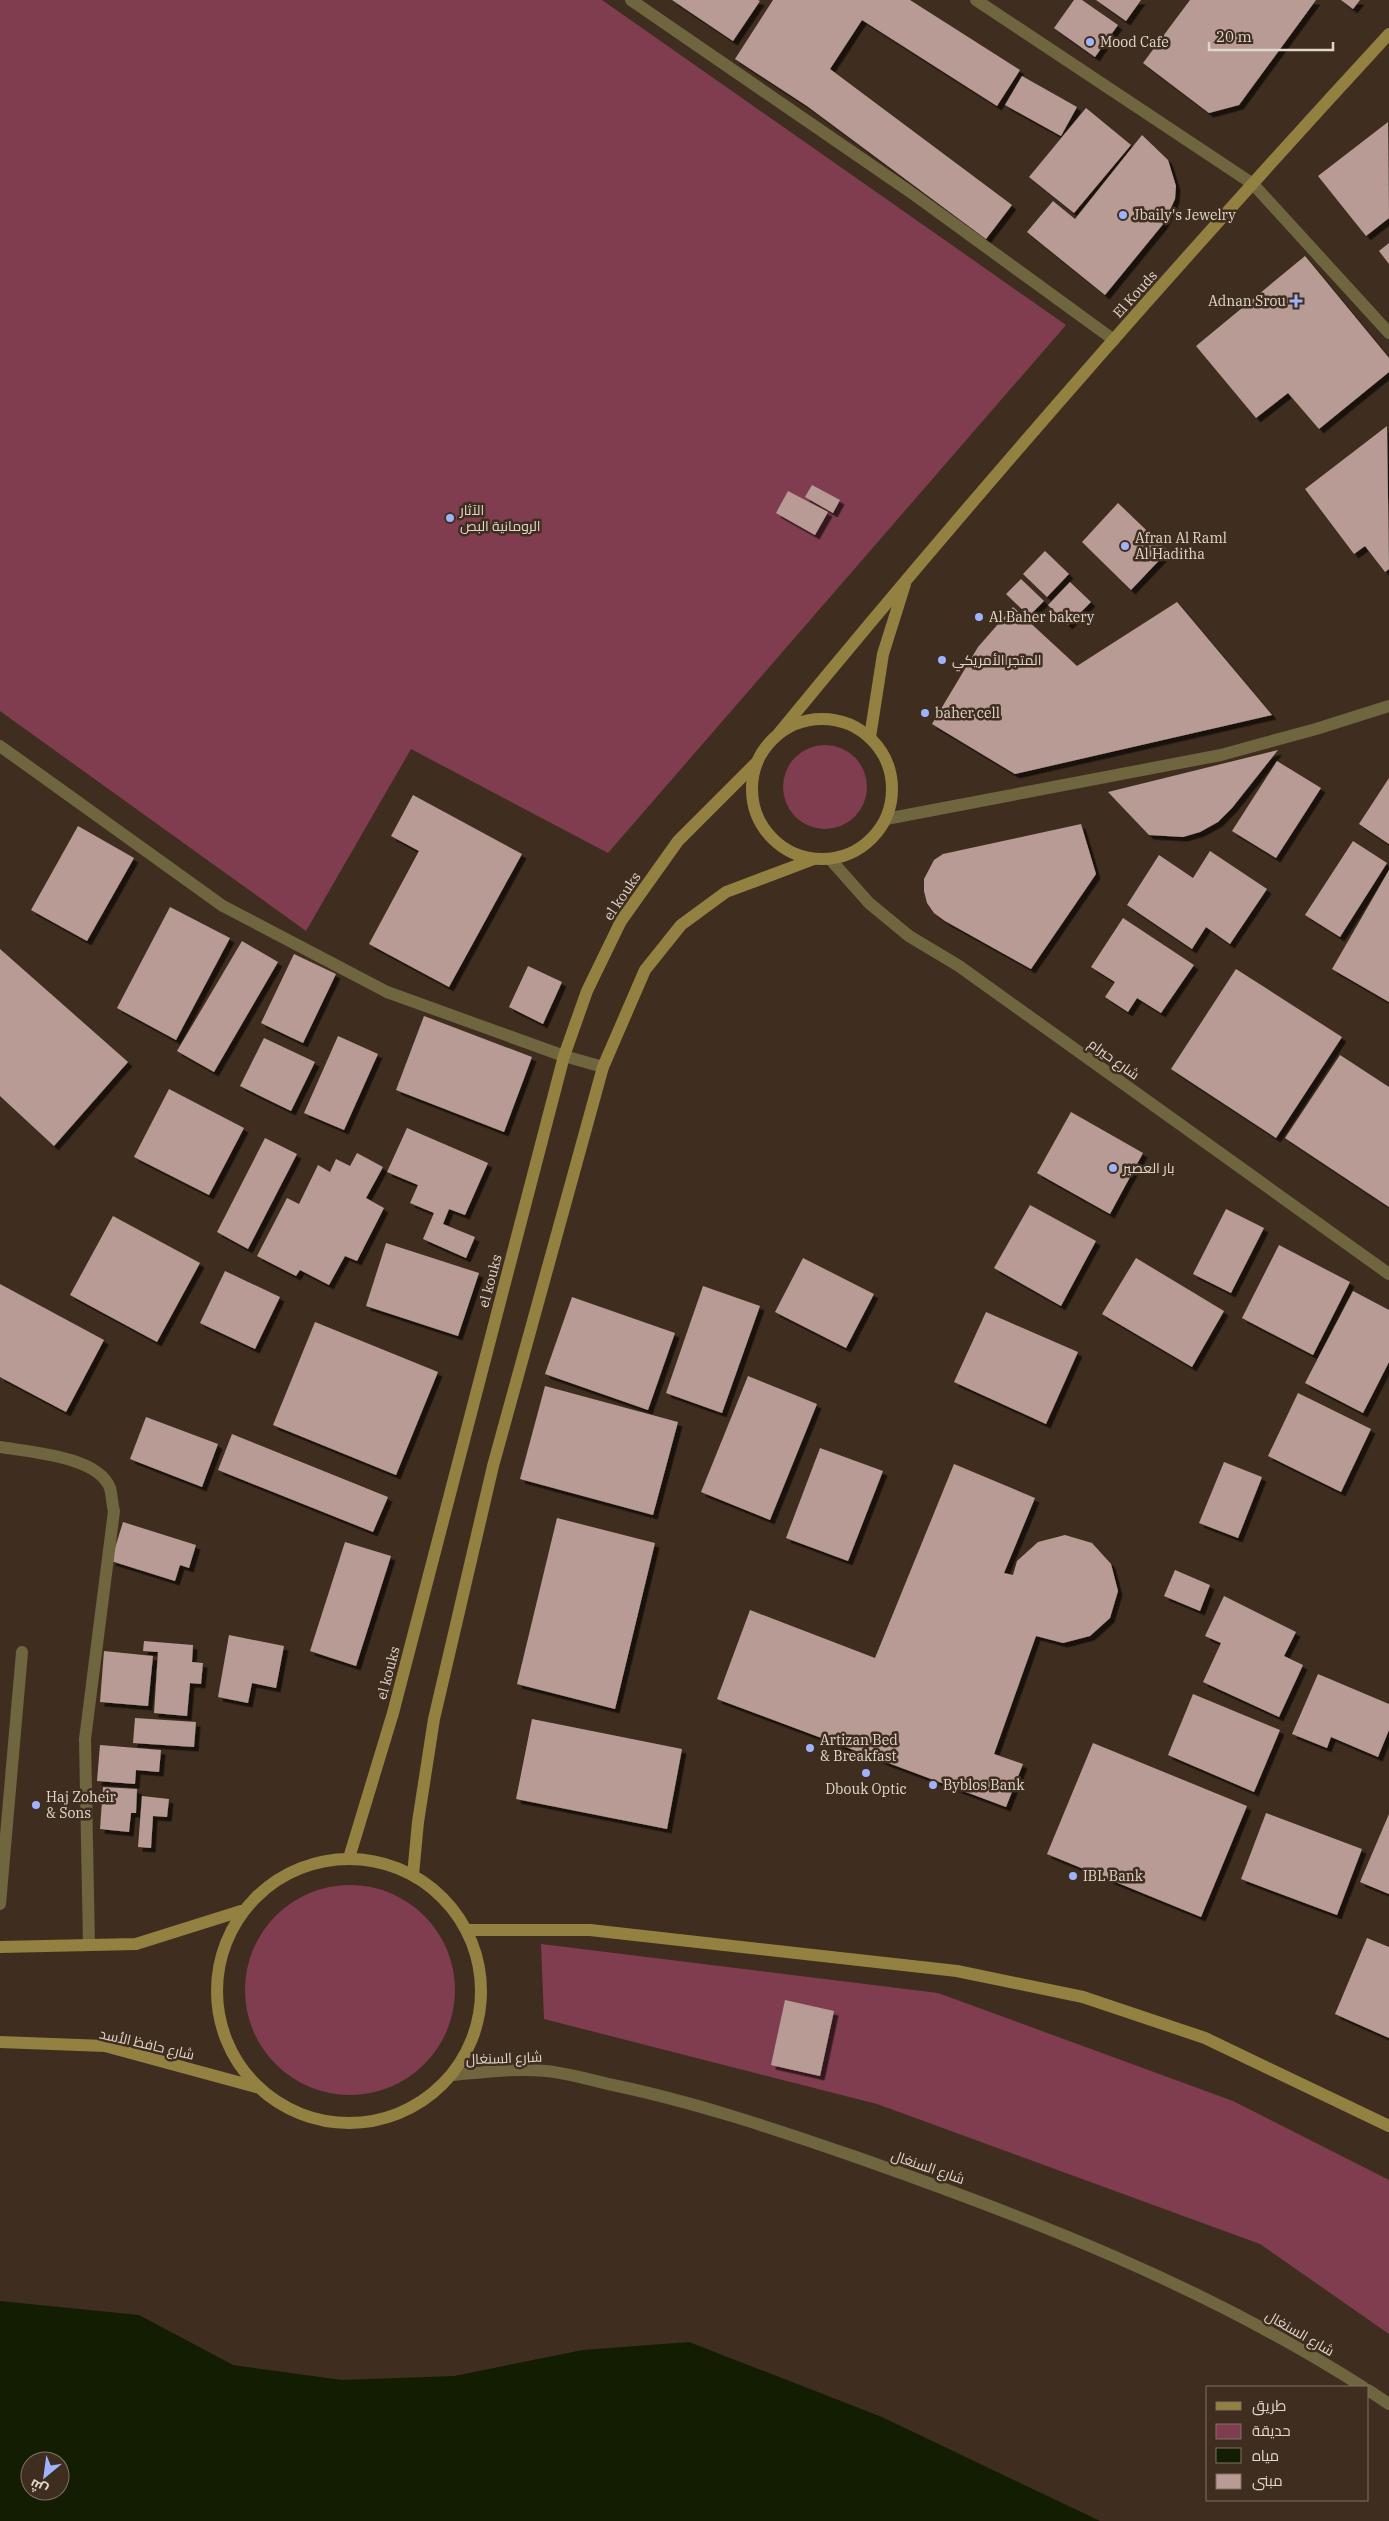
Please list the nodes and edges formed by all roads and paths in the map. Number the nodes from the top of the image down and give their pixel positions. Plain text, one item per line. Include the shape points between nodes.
1 (630, 0) edge
2 (976, 0) edge
3 (1389, 34) edge
4 (1253, 184) junction
5 (1389, 333) edge
6 (1114, 340) junction
7 (907, 577) junction
8 (1389, 706) edge
9 (779, 733) junction
10 (870, 737) junction
11 (0, 746) edge
12 (757, 762) junction
13 (886, 819) junction
14 (814, 859) junction
15 (830, 859) junction
16 (564, 1056) junction
17 (603, 1067) junction
18 (1389, 1274) edge
19 (0, 1447) edge
20 (22, 1652) dead end
21 (349, 1858) junction
22 (413, 1875) junction
23 (0, 1904) edge
24 (241, 1911) junction
25 (467, 1930) junction
26 (89, 1945) junction
27 (0, 1947) edge
28 (0, 2042) edge
29 (453, 2075) junction
30 (256, 2087) junction
31 (1389, 2126) edge
32 (1361, 2386) edge
33 (1369, 2391) edge
34 (1389, 2404) edge

1 - 6 street via 909,190
2 - 4 street
3 - 4 main road, El Kouds
4 - 5 street
4 - 6 main road, El Kouds
6 - 7 main road, El Kouds
7 - 9 main road, El Kouds
7 - 10 main road via 883,654
8 - 13 street via 1221,755
9 - 10 main road via 800,721 825,718 849,723
9 - 12 main road
10 - 13 main road via 888,761 894,790
11 - 16 street via 223,906 387,992
12 - 14 main road via 751,787 756,813 769,835 789,851
12 - 16 main road, el kouks via 678,841 621,921 587,991
13 - 15 main road via 872,839 853,852
14 - 15 main road
14 - 17 main road via 726,892 681,925 645,970
15 - 18 street, شارع حيرام via 869,903 909,936 959,966
16 - 17 street
16 - 21 main road, el kouks via 394,1713
17 - 22 main road via 493,1466 434,1719
19 - 26 street via 63,1458 95,1469 109,1486 114,1511 85,1739
20 - 23 street
21 - 22 main road via 383,1862
21 - 24 main road via 289,1871
22 - 25 main road via 444,1898
24 - 26 main road via 136,1944
24 - 30 main road via 220,1954 215,2002 228,2048
25 - 29 main road via 480,1966 482,2004 473,2042
25 - 31 main road via 600,1931 958,1971 1083,1997 1205,2038
26 - 27 main road
28 - 30 main road, شارع حافظ الأسد via 105,2046
29 - 30 main road via 420,2104 379,2122 335,2124 292,2112
29 - 32 street, شارع السنغال via 499,2070 547,2071 648,2092 808,2140 958,2193 1100,2249 1225,2308
33 - 34 street

